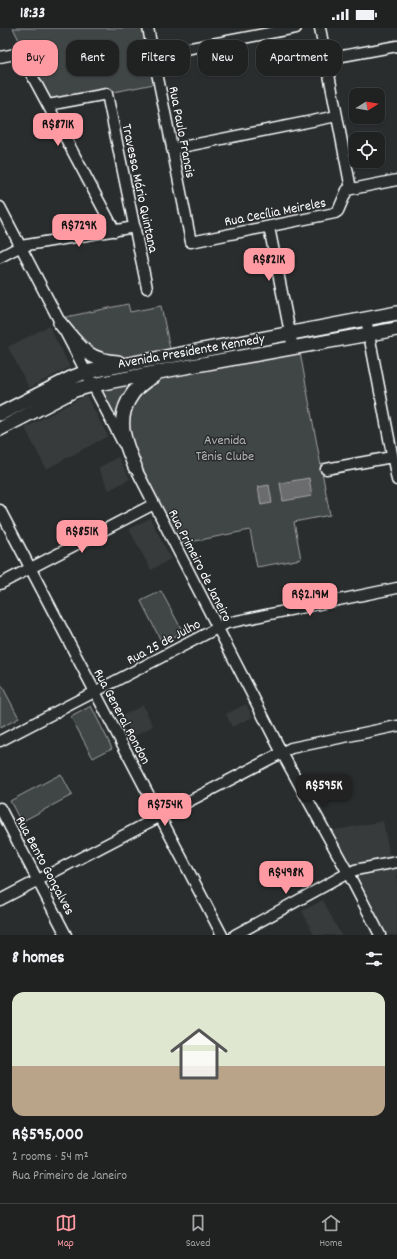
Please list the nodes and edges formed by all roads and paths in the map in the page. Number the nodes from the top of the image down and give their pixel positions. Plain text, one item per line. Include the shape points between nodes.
1 (148, 28) edge
2 (296, 28) edge
3 (320, 28) edge
4 (151, 40) edge
5 (322, 40) edge
6 (397, 46) edge
7 (190, 48) edge
8 (342, 56) edge
9 (0, 57) edge
10 (158, 76) edge
11 (329, 76) edge
12 (48, 105) junction
13 (337, 116) junction
14 (172, 149) junction
15 (397, 180) edge
16 (351, 189) junction
17 (0, 207) edge
18 (135, 227) junction
19 (269, 227) junction
20 (116, 230) junction
21 (191, 242) joint
22 (20, 246) junction
23 (0, 257) edge
24 (147, 288) dead end
25 (397, 313) edge
26 (366, 319) junction
27 (60, 323) junction
28 (397, 330) edge
29 (290, 333) junction
30 (369, 335) junction
31 (293, 348) junction
32 (158, 359) junction
33 (169, 370) junction
34 (86, 372) junction
35 (93, 384) junction
36 (0, 414) edge
37 (0, 429) edge
38 (392, 457) junction
39 (135, 467) junction
40 (326, 469) dead end
41 (397, 480) edge
42 (154, 504) junction
43 (0, 510) edge
44 (30, 568) junction
45 (0, 584) edge
46 (397, 588) edge
47 (217, 628) junction
48 (95, 692) junction
49 (397, 726) edge
50 (0, 741) edge
51 (282, 753) junction
52 (0, 808) edge
53 (160, 817) junction
54 (397, 862) edge
55 (348, 873) junction
56 (38, 880) junction
57 (0, 900) edge
58 (66, 935) edge
59 (222, 935) edge
60 (235, 935) edge
61 (380, 935) edge

1 - 4 street, Rua Paulo Francis
2 - 7 street
3 - 5 street
6 - 8 street
9 - 12 street via 20,53
10 - 14 street, Rua Paulo Francis
11 - 13 street
12 - 18 street, Travessa Mário Quintana via 107,94
12 - 20 street
13 - 14 street
13 - 16 street
14 - 21 street, Rua Paulo Francis
15 - 16 street
16 - 19 street, Rua Cecília Meireles via 346,191 335,213
17 - 22 street, Rua Primeiro de Janeiro
18 - 20 street
18 - 24 street, Travessa Mário Quintana
19 - 21 street, Rua Cecília Meireles
19 - 29 street
20 - 22 street
22 - 23 street
22 - 27 street, Rua Primeiro de Janeiro
25 - 26 main road, Avenida Presidente Kennedy
26 - 29 main road, Avenida Presidente Kennedy
26 - 30 street
27 - 32 main road via 86,352 100,360 117,362
27 - 34 street, Rua Primeiro de Janeiro
28 - 30 main road, Avenida Presidente Kennedy
29 - 31 street
29 - 32 main road, Avenida Presidente Kennedy
30 - 31 main road, Avenida Presidente Kennedy
30 - 38 street
31 - 33 main road, Avenida Presidente Kennedy
32 - 34 main road, Avenida Presidente Kennedy
33 - 35 main road, Avenida Presidente Kennedy
33 - 39 main road via 152,376 141,384 131,395 125,408 123,434
34 - 35 street, Rua Primeiro de Janeiro
34 - 36 main road, Avenida Presidente Kennedy
35 - 37 main road, Avenida Presidente Kennedy via 75,390
35 - 39 street, Rua Primeiro de Janeiro
38 - 40 street
38 - 41 street
39 - 42 street, Rua Primeiro de Janeiro
42 - 44 street
42 - 47 street, Rua Primeiro de Janeiro
43 - 44 street, Rua General Rondon
44 - 45 street
44 - 48 street, Rua General Rondon
46 - 47 street, Rua 25 de Julho via 227,623
47 - 48 street, Rua 25 de Julho
47 - 51 street, Rua Primeiro de Janeiro
48 - 50 street, Rua 25 de Julho
48 - 53 street, Rua General Rondon
49 - 51 street via 291,748
51 - 53 street
51 - 55 street, Rua Primeiro de Janeiro
52 - 56 street, Rua Bento Gonçalves
53 - 56 street
53 - 59 street, Rua General Rondon
54 - 55 street
55 - 60 street
55 - 61 street, Rua Primeiro de Janeiro
56 - 57 street
56 - 58 street, Rua Bento Gonçalves

